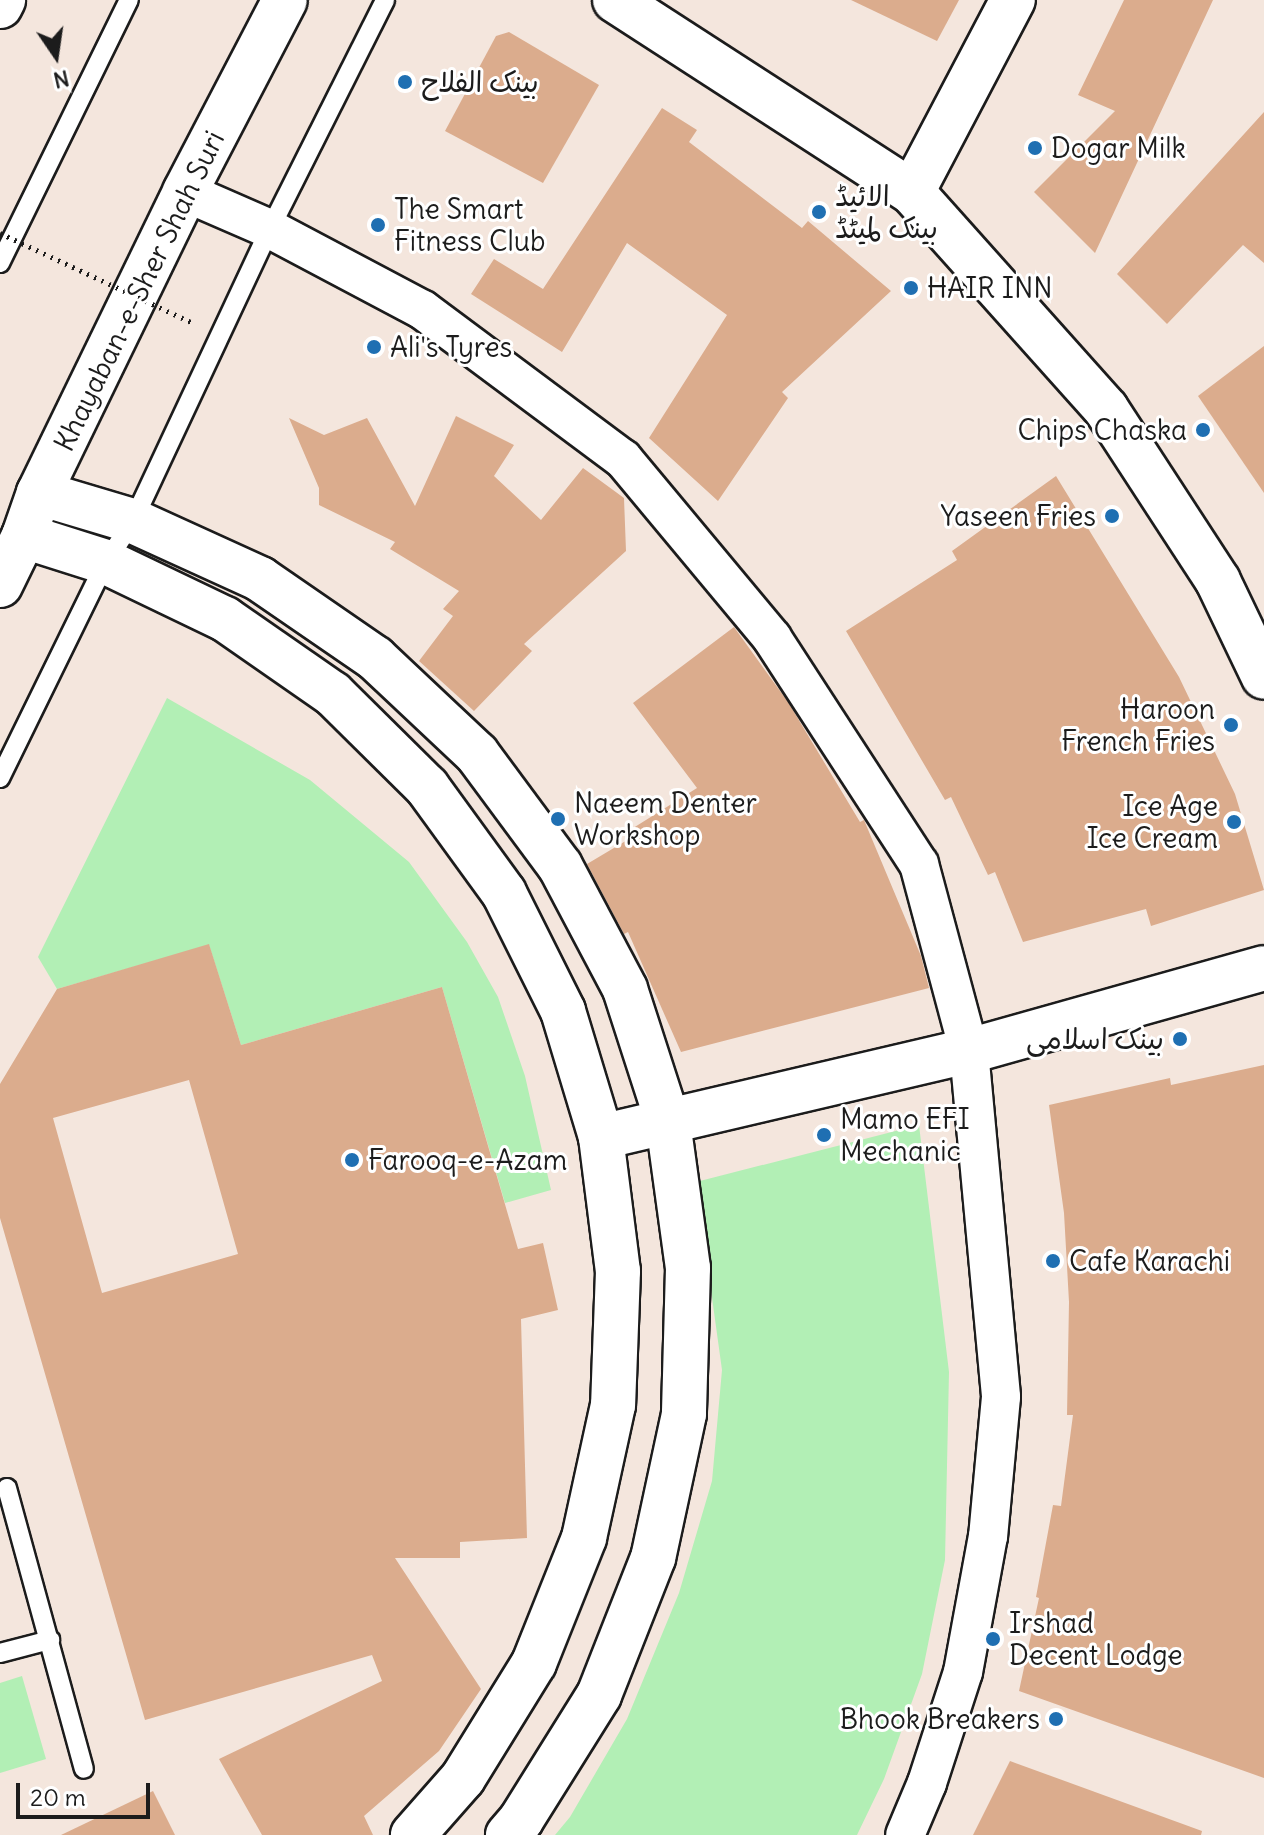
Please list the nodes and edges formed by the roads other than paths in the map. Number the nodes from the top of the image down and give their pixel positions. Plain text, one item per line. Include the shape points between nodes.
1 (3, 0) edge
2 (129, 0) edge
3 (285, 0) edge
4 (385, 0) edge
5 (615, 0) edge
6 (1013, 0) edge
7 (0, 6) edge
8 (185, 192) junction
9 (912, 192) junction
10 (270, 229) junction
11 (0, 263) edge
12 (39, 493) junction
13 (133, 521) junction
14 (24, 536) junction
15 (106, 562) junction
16 (0, 585) edge
17 (1264, 677) edge
18 (0, 778) edge
19 (1264, 968) edge
20 (969, 1051) junction
21 (668, 1122) junction
22 (601, 1137) junction
23 (7, 1488) dead end
24 (9, 1531) edge
25 (50, 1640) junction
26 (0, 1653) edge
27 (84, 1769) dead end
28 (413, 1835) edge
29 (508, 1835) edge
30 (905, 1835) edge

1 - 7 street
2 - 11 lane
3 - 8 street, Khayaban-e-Sher Shah Suri
4 - 10 lane
5 - 9 street
6 - 9 street
8 - 10 street
8 - 12 street, Khayaban-e-Sher Shah Suri
9 - 17 street via 1106,409 1218,581
10 - 13 lane
10 - 20 street via 423,310 623,459 772,638 919,864
12 - 13 street
12 - 14 street, Khayaban-e-Sher Shah Suri
13 - 15 lane
13 - 21 street via 260,579 375,658 477,754 560,866 625,989
14 - 15 street
14 - 16 street, Khayaban-e-Sher Shah Suri
15 - 18 lane
15 - 22 street via 225,619 333,694 427,787 511,906 563,1011
19 - 20 street
20 - 21 street
20 - 30 street via 1001,1397 988,1536 963,1672
21 - 22 street
21 - 29 street via 688,1268 684,1414 653,1558 599,1695
22 - 28 street via 618,1271 615,1361 613,1405 584,1538 534,1663 463,1778
23 - 24 lane
24 - 25 lane
25 - 26 lane
25 - 27 lane

